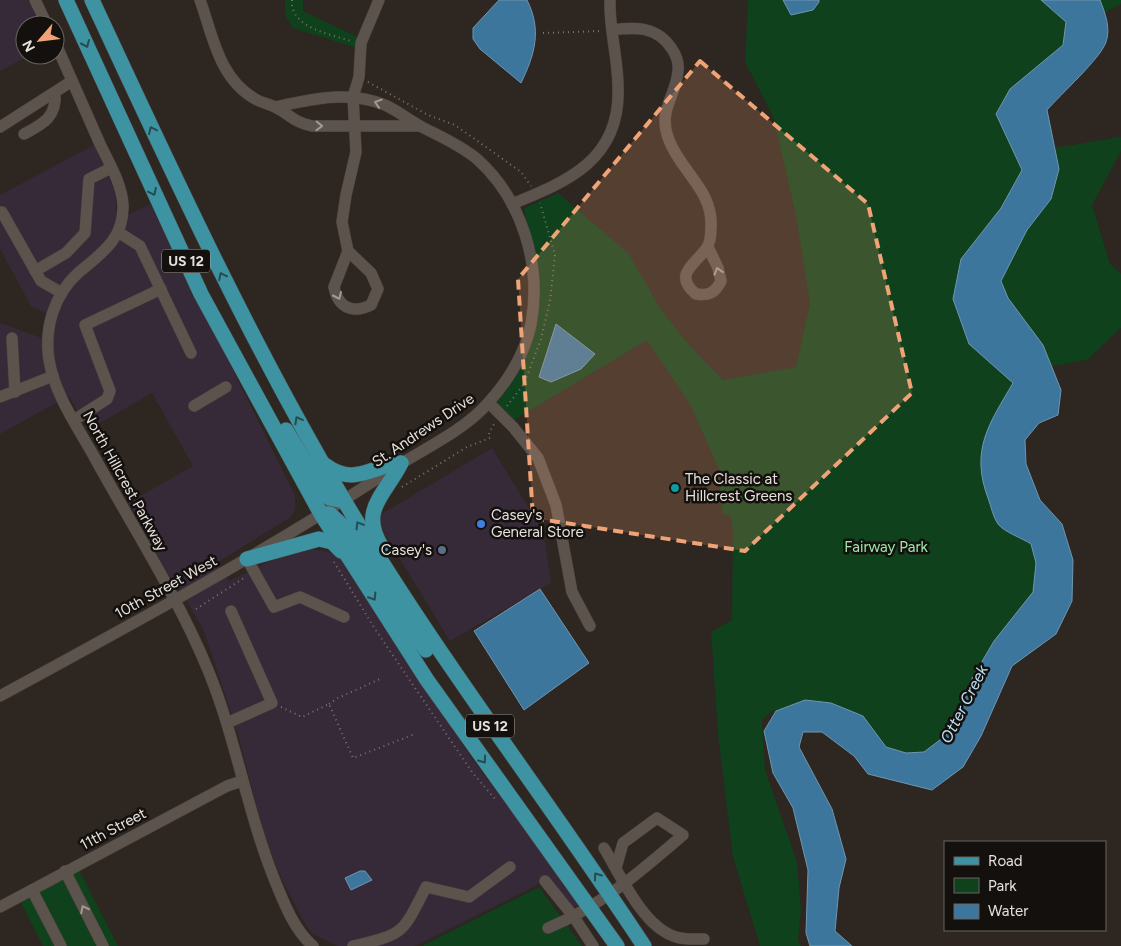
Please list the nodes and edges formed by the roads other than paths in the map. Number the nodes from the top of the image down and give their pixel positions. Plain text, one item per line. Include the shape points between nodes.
1 (36, 0) edge
2 (66, 0) edge
3 (92, 0) edge
4 (200, 0) edge
5 (379, 0) edge
6 (610, 0) edge
7 (43, 15) edge
8 (612, 30) junction
9 (65, 65) edge
10 (72, 81) junction
11 (55, 93) junction
12 (353, 97) junction
13 (276, 107) junction
14 (355, 126) junction
15 (421, 126) junction
16 (0, 127) edge
17 (24, 134) dead end
18 (112, 168) junction
19 (512, 204) junction
20 (2, 212) dead end
21 (118, 232) junction
22 (708, 247) dead end
23 (348, 251) junction
24 (35, 271) junction
25 (161, 289) junction
26 (62, 293) junction
27 (12, 338) dead end
28 (225, 340) junction
29 (191, 353) dead end
30 (52, 376) junction
31 (226, 388) dead end
32 (15, 392) junction
33 (0, 397) edge
34 (488, 403) junction
35 (194, 406) dead end
36 (74, 420) junction
37 (322, 462) junction
38 (401, 463) junction
39 (344, 501) junction
40 (321, 514) junction
41 (340, 557) junction
42 (250, 566) junction
43 (174, 600) junction
44 (231, 611) dead end
45 (344, 617) dead end
46 (590, 626) dead end
47 (0, 696) edge
48 (227, 723) junction
49 (489, 724) junction
50 (506, 750) junction
51 (242, 781) junction
52 (604, 848) dead end
53 (510, 867) dead end
54 (616, 868) junction
55 (65, 871) junction
56 (545, 881) dead end
57 (625, 885) junction
58 (32, 890) junction
59 (0, 893) edge
60 (610, 895) junction
61 (3, 905) edge
62 (591, 908) junction
63 (574, 917) junction
64 (548, 928) dead end
65 (704, 939) dead end
66 (61, 946) edge
67 (103, 946) edge
68 (313, 946) edge
69 (353, 946) edge
70 (593, 946) edge
71 (617, 946) edge
72 (644, 946) edge

1 - 7 street
2 -> 28 main road, US 12
37 -> 3 main road, US 12 via 207,246
4 - 13 street, St. Andrews Drive via 212,42 231,77 258,101
5 - 12 street via 361,43 359,77
6 - 8 street
8 - 19 street via 618,86 613,126 595,157 580,172
8 - 22 street via 634,27 654,32 665,40 675,55 678,68 667,102 666,127 675,152 698,183 707,202 712,227
9 - 10 street, North Hillcrest Parkway
10 - 11 street
10 - 18 street, North Hillcrest Parkway
11 - 16 street
11 - 17 street via 56,103 46,122
12 - 13 street, St. Andrews Drive via 318,97
12 - 14 street
15 -> 12 street, St. Andrews Drive via 387,106
13 -> 14 street, St. Andrews Drive via 297,123
14 - 15 street, St. Andrews Drive
14 - 23 street via 356,152 342,222
15 - 19 street, St. Andrews Drive via 446,138 480,162
18 - 21 street, North Hillcrest Parkway via 123,202
18 - 24 street via 89,179 85,233 66,253
19 - 34 street, St. Andrews Drive via 523,225 530,256 533,303 521,353 507,379
20 - 24 street
21 - 25 street via 140,246
21 - 26 street, North Hillcrest Parkway via 110,246
23 -> 23 street via 334,287 339,301 353,310 372,304 378,289 371,273
24 - 26 street via 40,281
25 - 29 street
25 - 36 street via 85,325 110,391 108,399
26 - 30 street, North Hillcrest Parkway via 51,316 48,332
27 - 32 street
28 - 39 main road via 323,492 329,498
28 - 40 main road, US 12
30 - 32 street
30 - 36 street, North Hillcrest Parkway
31 - 35 street
32 - 33 street
34 - 38 street, St. Andrews Drive via 464,424
34 - 46 street via 529,444 545,475 556,505 572,592
36 - 43 street, North Hillcrest Parkway
37 - 38 main road via 335,472 349,476
37 - 39 main road, US 12
38 - 39 street, St. Andrews Drive
38 - 49 main road via 375,505 375,533 471,686
39 - 40 street, 10th Street West
49 -> 39 main road, US 12 via 404,599
40 - 41 main road, US 12
40 - 42 street, 10th Street West
40 - 50 main road via 330,514 345,528 386,594 472,715
41 - 42 main road via 332,542 319,539
41 -> 62 main road, US 12
42 - 43 street, 10th Street West
42 - 45 street via 274,607 300,597
43 - 47 street, 10th Street West
43 - 48 street, North Hillcrest Parkway via 202,656
44 - 48 street via 272,703
48 - 51 street, North Hillcrest Parkway
49 - 50 main road, US 12
60 -> 50 main road, US 12
51 - 55 street, 11th Street
51 - 68 street, North Hillcrest Parkway via 262,849 280,895 296,926
52 - 54 street
53 - 69 street via 469,897 426,887 401,931 384,939
54 - 57 street
54 - 57 street via 623,844 657,818 683,836
55 - 58 street, 11th Street
67 -> 55 street
56 - 63 street
57 - 60 street
57 - 65 street via 636,903 665,932 677,938
58 - 61 street, 11th Street
58 - 66 street
59 - 61 street
60 - 62 street
60 - 72 main road, US 12
62 - 63 street
62 - 71 main road, US 12
63 - 64 street
63 - 70 street

